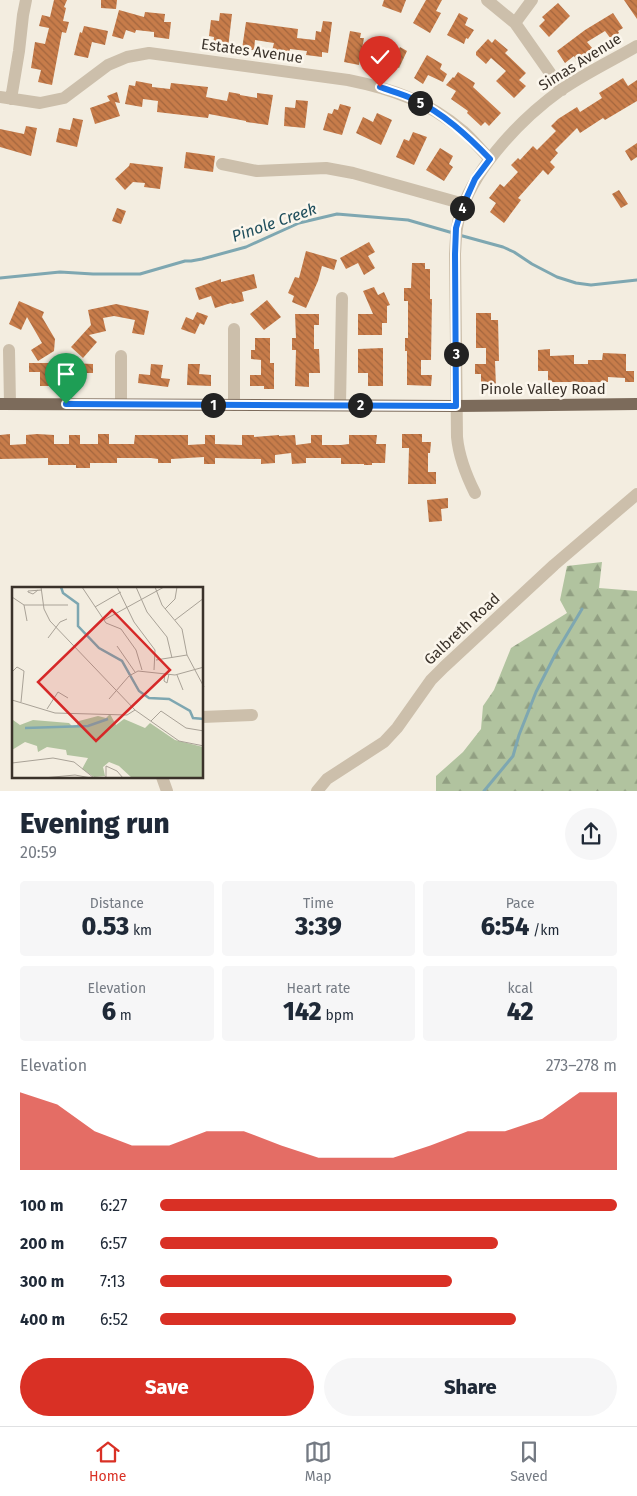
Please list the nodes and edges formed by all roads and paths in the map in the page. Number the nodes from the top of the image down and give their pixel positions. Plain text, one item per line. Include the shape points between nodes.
1 (26, 0) edge
2 (487, 0) edge
3 (532, 0) edge
4 (515, 23) junction
5 (637, 46) edge
6 (562, 90) junction
7 (6, 98) edge
8 (490, 159) junction
9 (222, 164) dead end
10 (463, 206) junction
11 (342, 298) dead end
12 (234, 330) dead end
13 (9, 350) dead end
14 (121, 356) dead end
15 (5, 404) edge
16 (122, 404) junction
17 (340, 404) junction
18 (637, 404) edge
19 (234, 405) junction
20 (456, 406) junction
21 (475, 493) dead end
22 (637, 494) edge
23 (252, 715) dead end
24 (204, 717) edge
25 (162, 778) edge
26 (167, 791) edge
27 (317, 791) edge

1 - 7 street via 19,50
2 - 4 street
3 - 4 street
4 - 6 street
5 - 6 street, Simas Avenue
6 - 8 street, Simas Avenue via 526,118
7 - 8 street, Estates Avenue via 40,103 64,98 108,65 127,57 149,54 380,87 413,99 438,113 463,131
8 - 10 street, Simas Avenue via 475,179
9 - 10 street via 258,171 326,168
10 - 20 street, Simas Avenue via 456,228 455,254
11 - 17 street
12 - 19 street
13 - 15 street
14 - 16 street
15 - 16 main road, Pinole Valley Road
16 - 19 main road, Pinole Valley Road
17 - 19 main road, Pinole Valley Road
17 - 20 main road, Pinole Valley Road
18 - 20 main road, Pinole Valley Road
20 - 21 street, Simas Avenue via 458,453
22 - 27 street, Galbreth Road via 554,565 444,667 384,742 327,779
23 - 24 street
25 - 26 street

